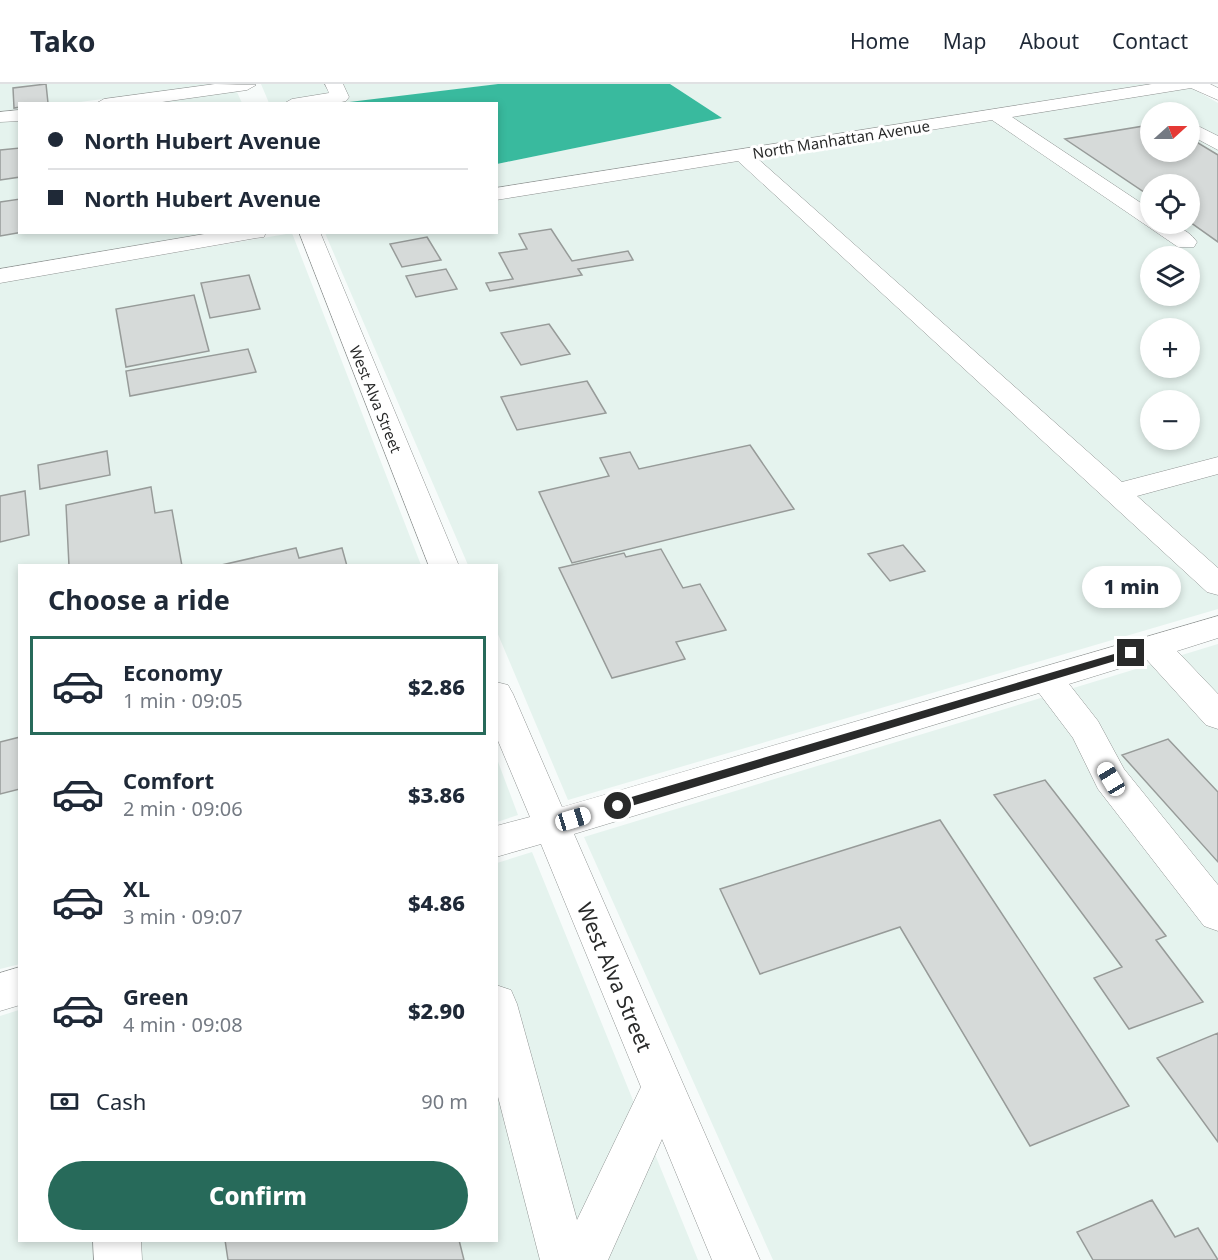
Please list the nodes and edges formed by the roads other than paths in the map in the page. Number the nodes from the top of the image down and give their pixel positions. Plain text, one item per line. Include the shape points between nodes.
1 (247, 84) edge
2 (334, 84) edge
3 (1058, 84) edge
4 (1185, 84) edge
5 (1197, 84) edge
6 (1128, 93) junction
7 (1218, 95) edge
8 (1084, 100) junction
9 (118, 102) edge
10 (254, 102) edge
11 (306, 102) edge
12 (1144, 102) edge
13 (995, 114) junction
14 (18, 115) edge
15 (0, 117) edge
16 (1200, 134) edge
17 (1218, 144) edge
18 (742, 155) junction
19 (498, 194) edge
20 (1140, 211) edge
21 (244, 234) edge
22 (310, 234) edge
23 (1174, 234) edge
24 (1186, 242) dead end
25 (0, 276) edge
26 (1218, 465) edge
27 (1116, 493) junction
28 (443, 564) edge
29 (1218, 585) edge
30 (1218, 627) edge
31 (1153, 646) junction
32 (1046, 678) junction
33 (498, 699) edge
34 (1218, 716) edge
35 (550, 826) junction
36 (498, 841) edge
37 (1218, 914) edge
38 (18, 987) edge
39 (0, 992) edge
40 (498, 1012) edge
41 (663, 1088) junction
42 (117, 1242) edge
43 (118, 1260) edge
44 (564, 1260) edge
45 (583, 1260) edge
46 (736, 1260) edge

1 - 9 street
1 - 10 street
2 - 11 street via 340,97
3 - 8 street
4 - 6 street, North Manhattan Avenue
5 - 7 street
6 - 8 street, North Manhattan Avenue
6 - 12 street
8 - 13 street, North Manhattan Avenue
13 - 18 street, North Manhattan Avenue
13 - 20 street
14 - 15 street
16 - 17 street
18 - 19 street, North Manhattan Avenue
18 - 27 street
21 - 25 street
22 - 28 street, West Alva Street
23 - 24 street
26 - 27 street
27 - 29 street
30 - 31 street
31 - 32 street
31 - 34 street
32 - 35 street
32 - 37 street via 1086,730 1111,779
33 - 35 street, West Alva Street
35 - 36 street
35 - 41 street, West Alva Street
38 - 39 street
40 - 44 street
41 - 45 street
41 - 46 street, West Alva Street
42 - 43 street

